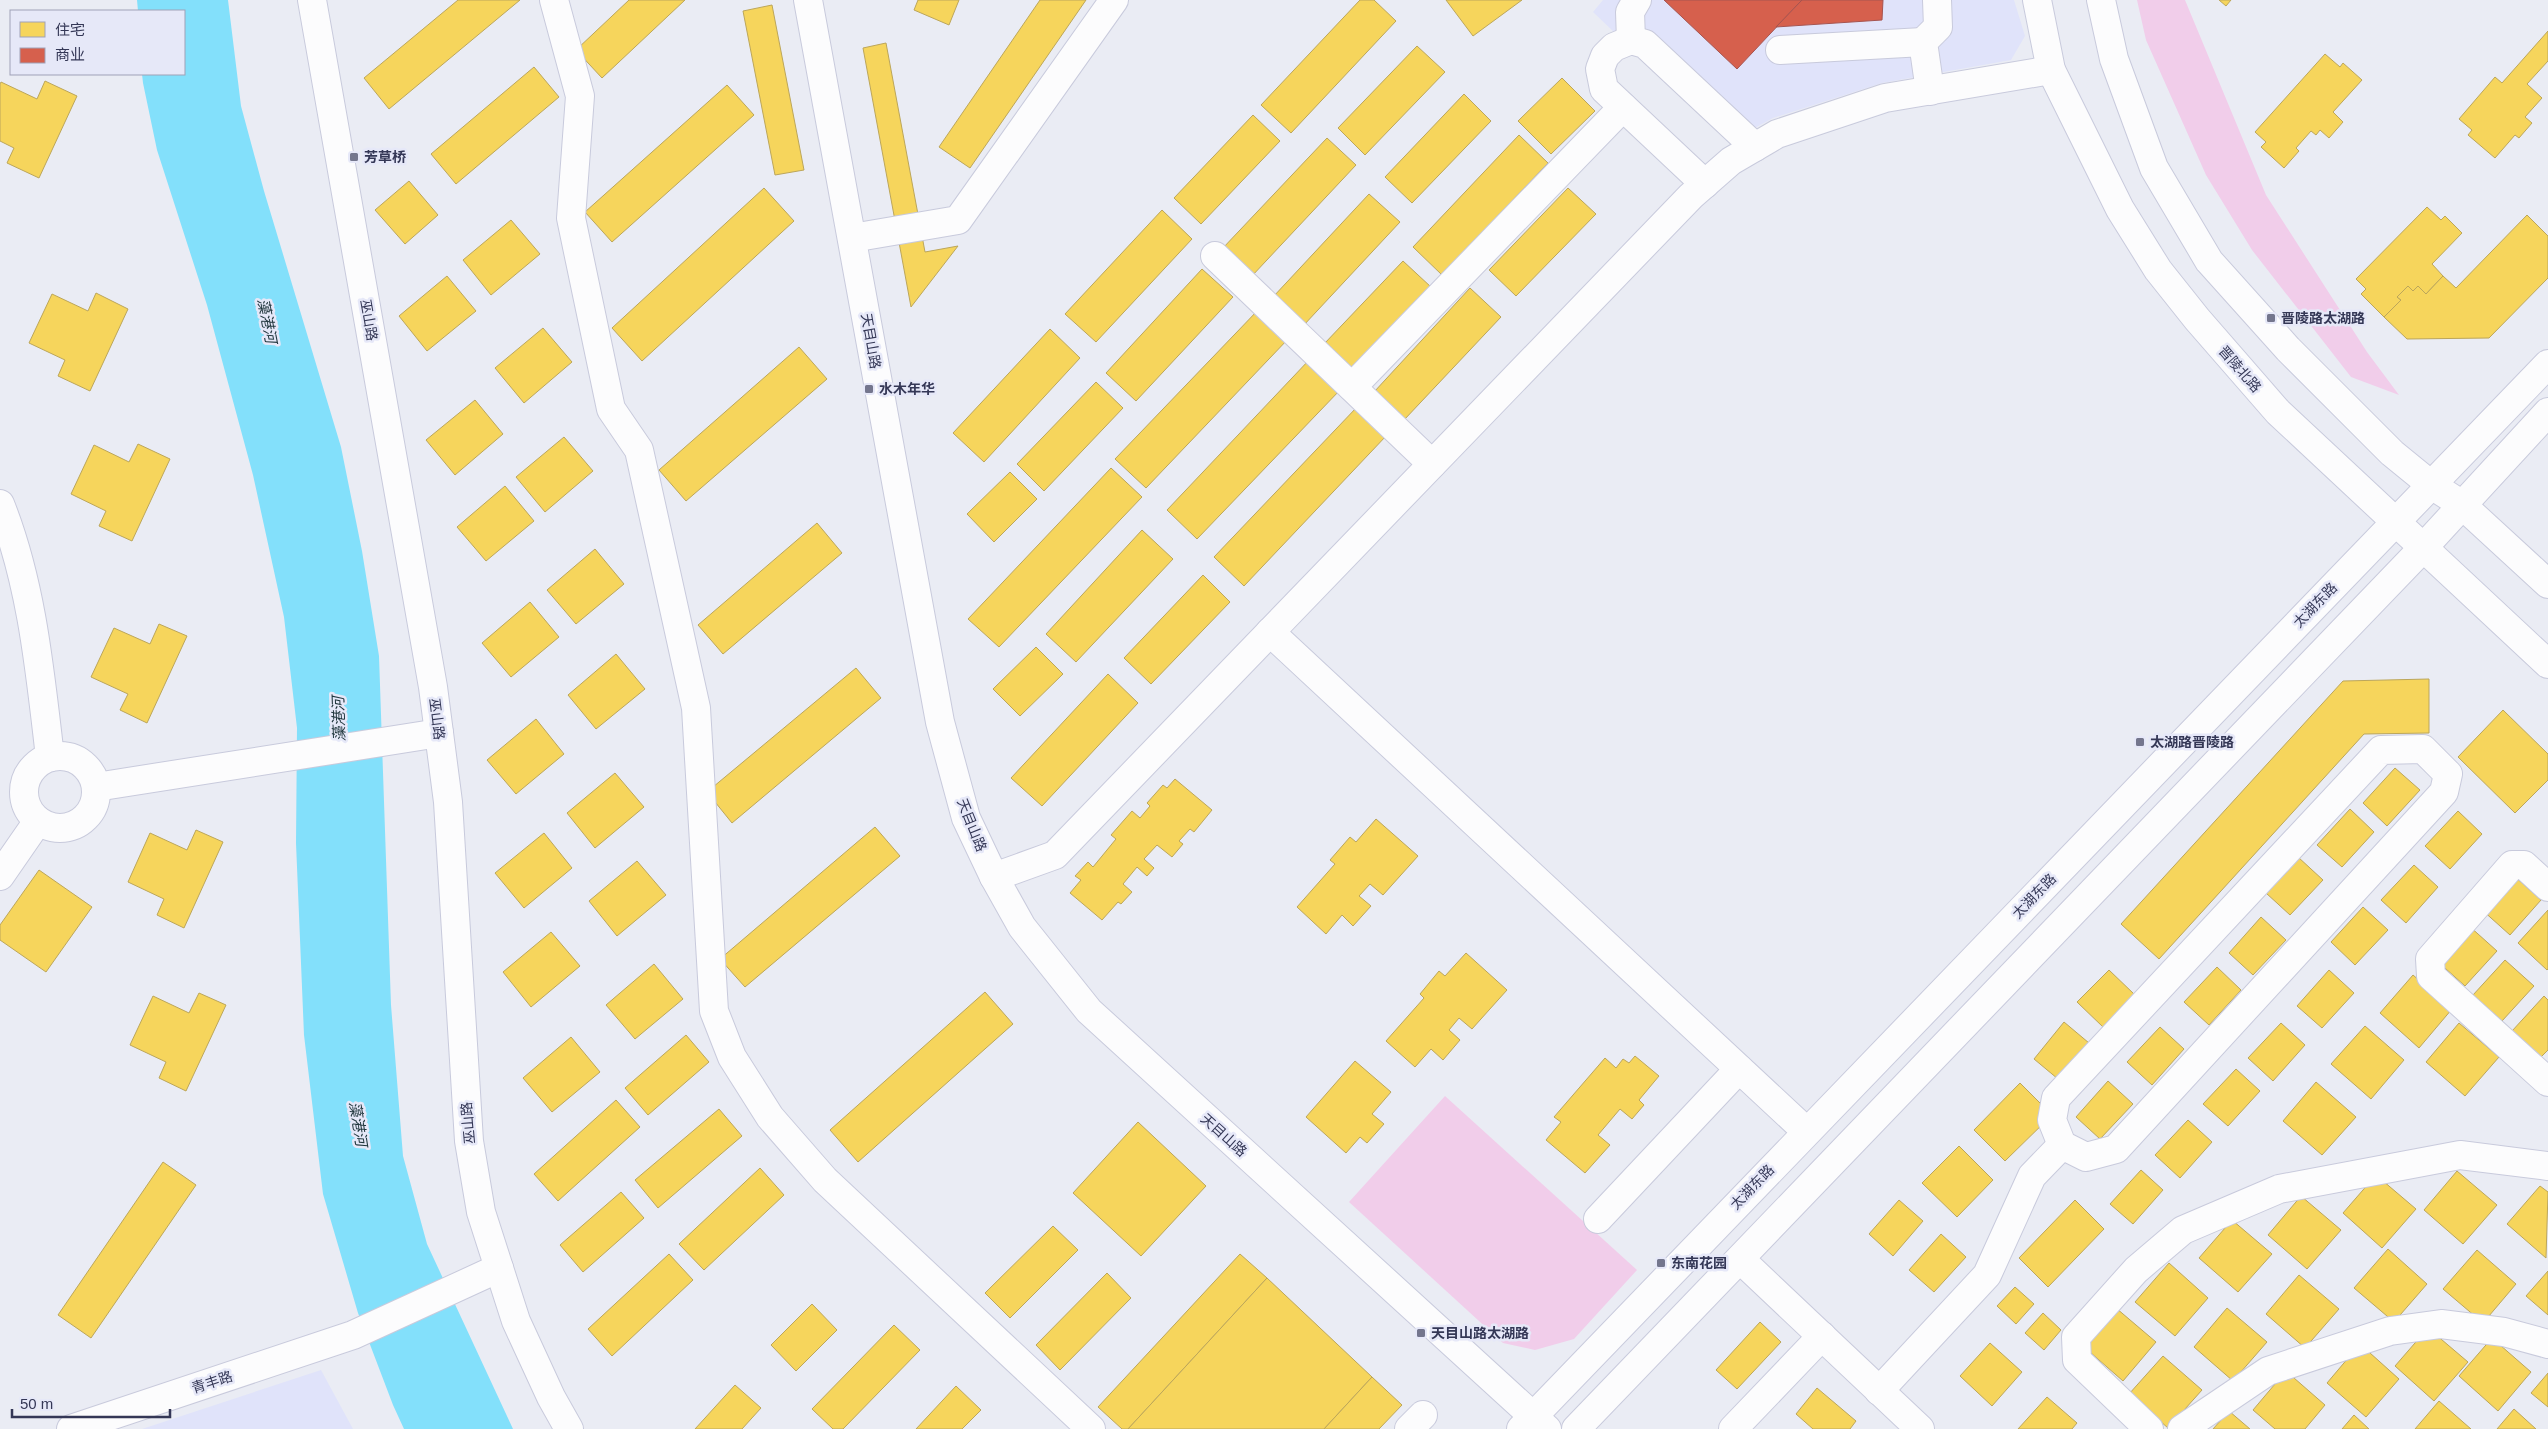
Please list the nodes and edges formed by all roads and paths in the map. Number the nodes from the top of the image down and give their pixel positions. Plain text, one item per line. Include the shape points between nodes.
1 (312, 0) edge
2 (554, 0) edge
3 (808, 0) edge
4 (1114, 0) edge
5 (1636, 0) edge
6 (1938, 0) edge
7 (2037, 0) edge
8 (2101, 0) edge
9 (1631, 40) junction
10 (1923, 42) junction
11 (1780, 50) dead end
12 (2052, 70) junction
13 (1930, 91) junction
14 (1624, 107) junction
15 (1755, 147) junction
16 (1705, 184) junction
17 (852, 238) junction
18 (1214, 256) dead end
19 (2548, 364) edge
20 (1352, 387) junction
21 (2548, 412) edge
22 (1432, 464) junction
23 (2430, 484) junction
24 (0, 504) edge
25 (2461, 504) junction
26 (2396, 522) junction
27 (2422, 549) junction
28 (2548, 584) edge
29 (1270, 632) junction
30 (2548, 664) edge
31 (439, 733) junction
32 (50, 757) junction
33 (96, 787) junction
34 (38, 821) junction
35 (0, 876) edge
36 (994, 877) junction
37 (2548, 887) edge
38 (1739, 1069) junction
39 (2548, 1082) edge
40 (1806, 1131) junction
41 (2062, 1145) junction
42 (2548, 1166) edge
43 (1598, 1219) dead end
44 (1740, 1259) junction
45 (499, 1268) junction
46 (1822, 1336) junction
47 (2548, 1344) edge
48 (1879, 1391) junction
49 (1534, 1425) edge
50 (71, 1429) edge
51 (569, 1429) edge
52 (1091, 1429) edge
53 (1576, 1429) edge
54 (1733, 1429) edge
55 (1920, 1429) edge
56 (2149, 1429) edge
57 (2182, 1429) edge

1 - 31 street, 巫山路
2 - 52 street via 580,96 571,218 611,409 639,450 696,708 714,1011 732,1057 770,1118 825,1180
3 - 17 street, 天目山路
4 - 17 street via 958,220
5 - 9 street via 1630,12
6 - 10 street via 1938,27
7 - 12 street, 晋陵北路
8 - 23 street via 2114,59 2154,168 2209,261 2288,349 2392,453
9 - 14 street via 1614,46 1605,56 1600,70 1604,89
9 - 15 street via 1645,44
10 - 11 street
10 - 13 street
12 - 13 street
12 - 26 street, 晋陵北路 via 2120,209 2158,270 2278,412
13 - 15 street via 1885,98 1777,134
14 - 16 street
14 - 20 street
15 - 16 street via 1731,161
16 - 22 street
17 - 36 street, 天目山路 via 940,722 966,818
18 - 20 street
19 - 23 street, 太湖东路
20 - 22 street
21 - 25 street
22 - 29 street
23 - 25 street
23 - 26 street, 太湖东路
24 - 32 street via 14,542 37,649
25 - 27 street
25 - 28 street
26 - 27 street, 晋陵北路
26 - 40 street, 太湖东路
27 - 30 street, 晋陵北路
27 - 44 street
29 - 36 street via 1055,855
29 - 38 street
31 - 33 street
31 - 45 street, 巫山路 via 448,802 469,1141 481,1212
32 - 33 street via 74,758 92,775
32 - 34 street via 32,769 24,788 25,802
33 - 34 street via 94,803 87,816 74,826 58,829
34 - 35 street
36 - 49 street, 天目山路 via 1022,927 1089,1011
37 - 39 street via 2524,865 2512,865 2430,958 2431,976
38 - 40 street
38 - 43 street
40 - 49 street, 太湖东路
41 - 41 street via 2086,1157 2116,1149 2444,792 2448,774 2422,749 2381,750 2056,1098 2052,1120
41 - 48 street via 2032,1176 1987,1276
42 - 56 street via 2460,1154 2279,1189 2183,1230 2136,1270 2076,1336 2077,1360
44 - 46 street
44 - 53 street
45 - 50 street, 青丰路 via 353,1335
45 - 51 street, 巫山路 via 516,1321 550,1397
46 - 48 street
46 - 54 street
47 - 57 street via 2504,1332 2442,1324 2390,1331 2268,1371
48 - 55 street

